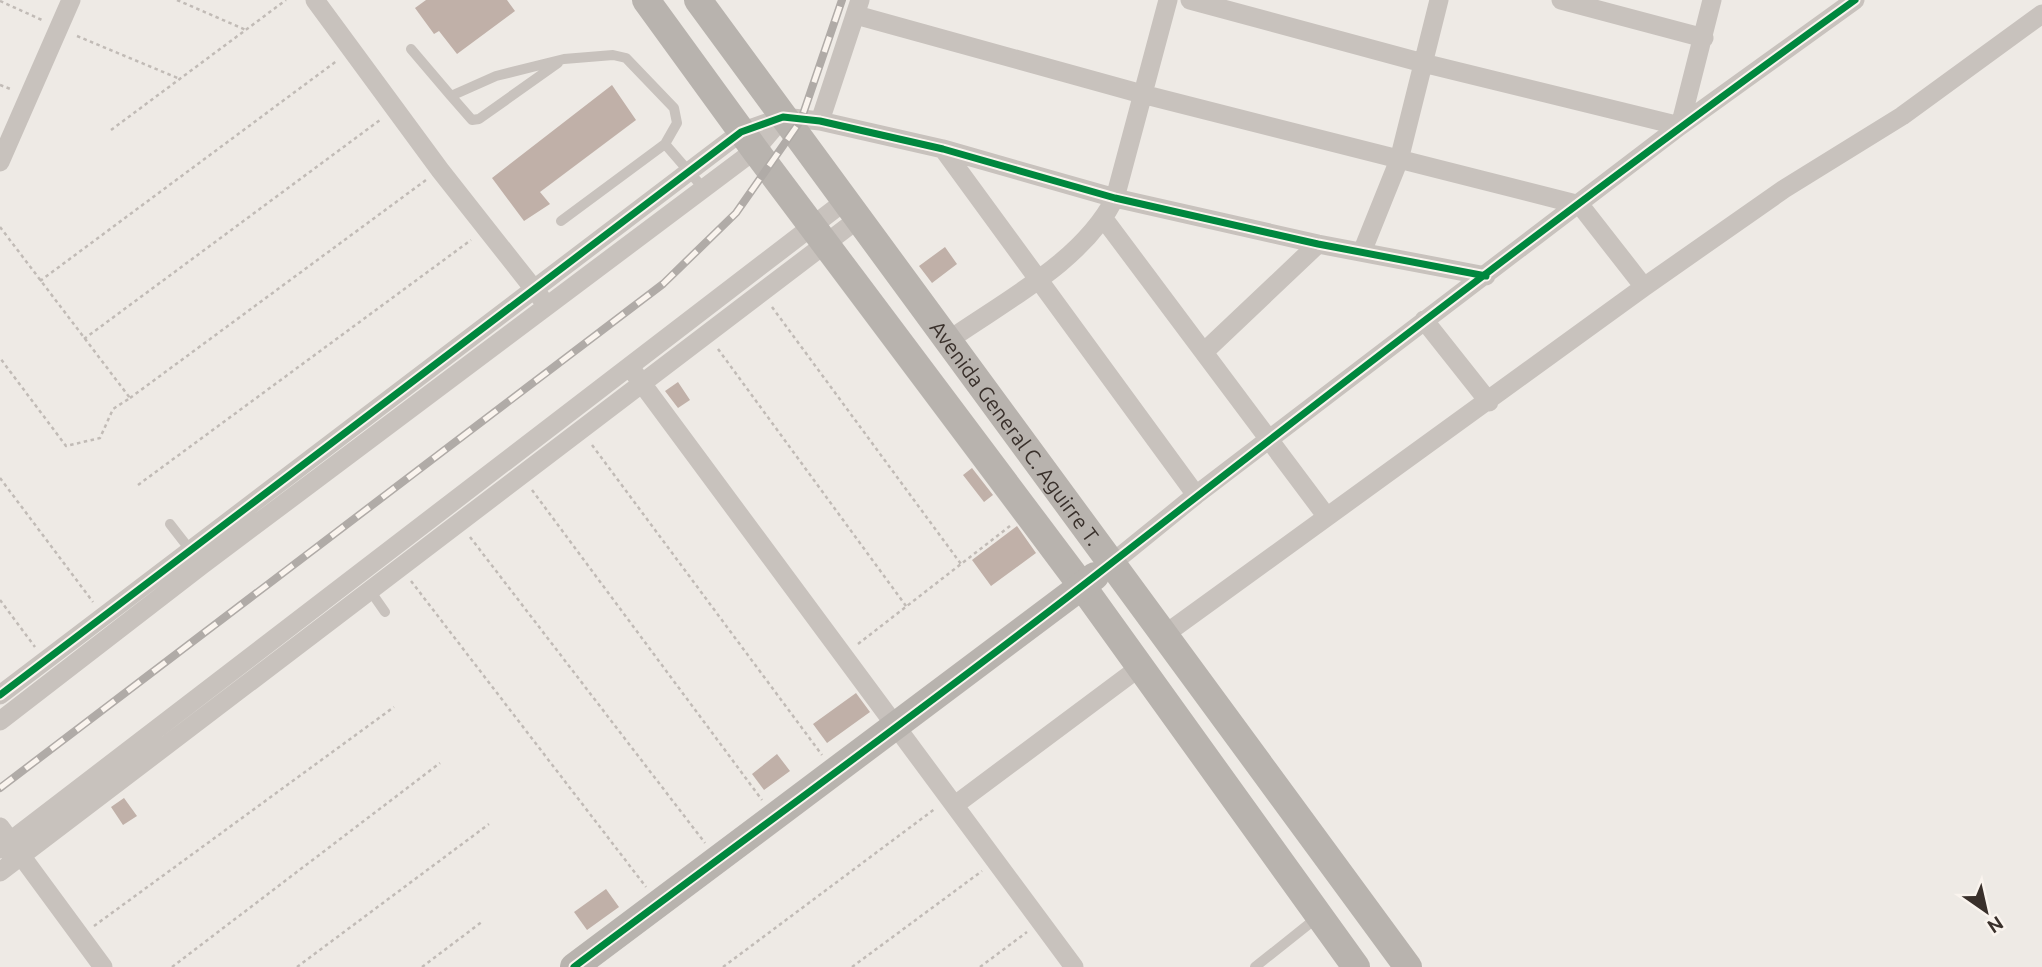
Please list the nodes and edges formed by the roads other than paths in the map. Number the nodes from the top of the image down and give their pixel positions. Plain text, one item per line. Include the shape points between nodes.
1 (71, 0) edge
2 (315, 0) edge
3 (646, 0) edge
4 (698, 0) edge
5 (1168, 0) edge
6 (1190, 0) edge
7 (1439, 0) edge
8 (1560, 0) edge
9 (1713, 0) edge
10 (1855, 0) edge
11 (858, 7) edge
12 (2042, 14) edge
13 (1704, 38) junction
14 (411, 49) dead end
15 (564, 59) junction
16 (1423, 63) junction
17 (1142, 94) junction
18 (451, 96) junction
19 (783, 117) junction
20 (820, 121) junction
21 (1680, 126) junction
22 (748, 141) junction
23 (665, 144) junction
24 (943, 149) junction
25 (1399, 160) junction
26 (0, 162) edge
27 (689, 172) junction
28 (704, 189) junction
29 (1115, 198) junction
30 (1580, 205) junction
31 (851, 210) junction
32 (1104, 219) junction
33 (561, 221) dead end
34 (819, 235) junction
35 (1318, 244) junction
36 (1362, 253) junction
37 (1486, 276) junction
38 (1037, 279) junction
39 (1644, 287) junction
40 (534, 289) junction
41 (548, 307) junction
42 (1424, 320) junction
43 (949, 340) junction
44 (1204, 352) junction
45 (629, 366) junction
46 (642, 383) junction
47 (1489, 402) junction
48 (357, 424) junction
49 (1272, 439) junction
50 (369, 440) junction
51 (1196, 495) junction
52 (1328, 517) junction
53 (170, 524) dead end
54 (196, 557) junction
55 (1111, 564) junction
56 (358, 574) junction
57 (1082, 586) junction
58 (369, 590) junction
59 (385, 611) dead end
60 (1164, 635) junction
61 (1140, 667) junction
62 (0, 695) edge
63 (0, 721) edge
64 (897, 725) junction
65 (952, 801) junction
66 (8, 843) edge
67 (0, 872) edge
68 (1319, 916) junction
69 (1405, 966) edge
70 (103, 967) edge
71 (574, 967) edge
72 (1074, 967) edge
73 (1255, 967) edge
74 (1356, 967) edge

1 - 26 street
2 - 40 street
3 - 22 street, Avenida General C. Aguirre T.
4 - 19 street, Avenida General C. Aguirre T.
5 - 17 street
6 - 16 street
7 - 16 street
8 - 13 street
9 - 13 street
10 - 21 street
11 - 17 street
11 - 20 street
12 - 39 street via 1902,116 1784,189
13 - 21 street
14 - 18 lane
15 - 18 lane via 496,76
15 - 18 lane via 480,119 472,120
15 - 23 lane via 626,58 674,108 677,123
16 - 21 street
16 - 25 street
17 - 25 street
17 - 29 street
19 - 20 street
19 - 22 street
19 - 31 street, Avenida General C. Aguirre T.
20 - 24 street
21 - 30 street
22 - 27 street
22 - 28 street
22 - 34 street, Avenida General C. Aguirre T.
23 - 27 lane
23 - 33 lane
24 - 29 street
24 - 38 street
25 - 30 street
25 - 36 street
27 - 28 lane
27 - 40 street
28 - 41 street
29 - 32 street
29 - 35 street
30 - 37 street
30 - 39 street
31 - 34 street
31 - 43 street, Avenida General C. Aguirre T.
32 - 38 street via 1081,245
32 - 44 street
34 - 45 street
34 - 46 street via 762,293
34 - 57 street, Avenida General C. Aguirre T.
35 - 36 street
35 - 44 street
36 - 37 street
37 - 42 street
38 - 43 street
38 - 51 street
39 - 47 street
40 - 41 street
40 - 48 street
41 - 50 street
42 - 47 street
42 - 49 street
43 - 55 street, Avenida General C. Aguirre T.
44 - 49 street
45 - 46 street
45 - 56 street
46 - 58 street
46 - 64 street
47 - 52 street
48 - 50 street
48 - 54 street
49 - 51 street
49 - 52 street
50 - 54 street
51 - 55 street
52 - 60 street
53 - 54 lane
54 - 62 street via 103,616
54 - 63 street
55 - 57 street
55 - 60 street, Avenida General C. Aguirre T.
56 - 58 lane
56 - 66 street
57 - 61 street, Avenida General C. Aguirre T.
57 - 64 street
58 - 59 lane
58 - 66 street
60 - 69 street, Avenida General C. Aguirre T.
61 - 65 street
61 - 68 street, Avenida General C. Aguirre T.
64 - 65 street
64 - 71 street
65 - 72 street
66 - 67 street
66 - 70 street
68 - 73 lane
68 - 74 street, Avenida General C. Aguirre T.

